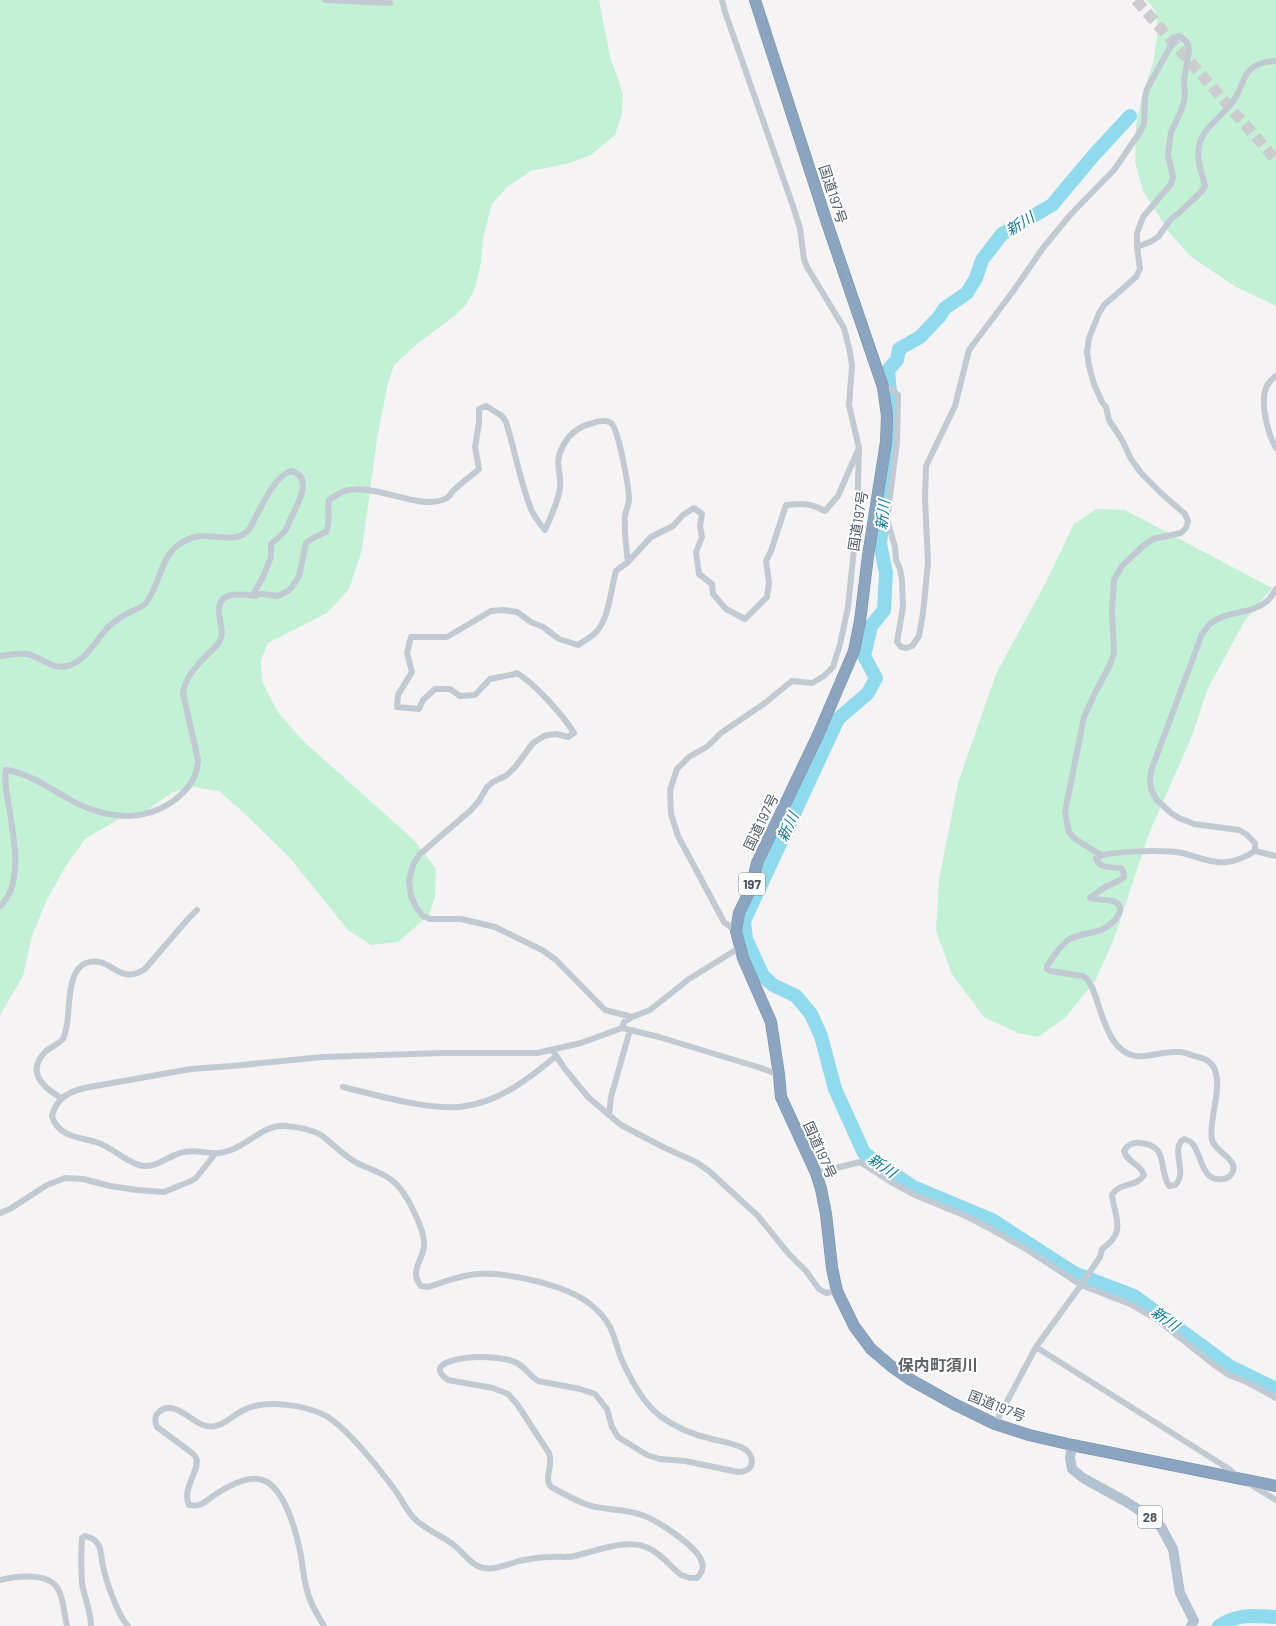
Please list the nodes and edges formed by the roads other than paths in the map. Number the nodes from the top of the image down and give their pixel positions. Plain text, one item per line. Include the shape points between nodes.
1 (325, 0) edge
2 (722, 0) edge
3 (755, 0) edge
4 (390, 3) dead end
5 (1276, 60) edge
6 (1137, 247) junction
7 (1276, 376) edge
8 (883, 387) junction
9 (859, 448) junction
10 (1276, 448) edge
11 (874, 519) junction
12 (887, 519) junction
13 (628, 562) junction
14 (1276, 590) edge
15 (254, 593) junction
16 (0, 656) edge
17 (1255, 851) junction
18 (1101, 855) junction
19 (1276, 856) edge
20 (0, 906) edge
21 (197, 910) dead end
22 (736, 931) junction
23 (739, 948) junction
24 (632, 1017) junction
25 (622, 1028) junction
26 (630, 1030) junction
27 (554, 1054) junction
28 (779, 1075) junction
29 (343, 1087) dead end
30 (61, 1098) junction
31 (609, 1115) junction
32 (215, 1154) junction
33 (816, 1173) junction
34 (0, 1213) edge
35 (1081, 1285) junction
36 (837, 1291) junction
37 (1036, 1347) junction
38 (1276, 1398) edge
39 (995, 1424) junction
40 (1072, 1445) junction
41 (1241, 1479) junction
42 (1276, 1486) edge
43 (1276, 1500) edge
44 (0, 1580) edge
45 (1195, 1625) edge
46 (67, 1626) edge
47 (91, 1626) edge
48 (128, 1626) edge
49 (324, 1626) edge

1 - 4 street
2 - 9 street via 793,206 807,267 844,328 852,366 849,405
3 - 8 highway, 国道197号 / 197
5 - 6 street via 1258,64 1251,69 1235,99 1204,135 1199,144 1198,154 1205,186 1201,192 1171,219 1158,237
6 - 12 street via 1137,233 1143,217 1164,195 1173,177 1168,155 1171,132 1185,96 1184,80 1189,51 1185,40 1179,36 1175,38 1147,89 1144,124 1138,135 1114,170 1071,214 1043,248 970,350 954,406 926,466 928,563 923,613 919,636 912,646 906,648 897,642 903,607 902,580
6 - 18 street via 1140,269 1136,277 1099,312 1089,338 1089,366 1109,420 1131,459 1141,473 1185,514 1188,521 1181,533 1157,538 1143,546 1122,566 1114,580 1114,653 1084,717 1065,812 1069,832 1075,839
7 - 10 street via 1266,388 1264,400 1269,432
8 - 11 highway, 国道197号 / 197 via 886,442
8 - 12 street via 893,390 898,395 896,442
9 - 13 street via 838,496 825,511 815,505 803,503 786,505 766,561 769,583 767,597 745,619 726,609 713,594 712,584 700,574 696,552 702,537 702,514 694,508 673,526 651,538
9 - 22 street via 857,520 848,607 833,667 812,683 792,681 766,703 721,733 708,746 689,757 677,769 670,790 671,814 678,836 724,922
11 - 12 street
11 - 22 highway, 国道197号 / 197 via 854,651 818,735 757,863 751,888 739,913
13 - 15 street via 625,515 629,500 615,426 599,421 586,424 563,446 558,463 560,487 545,530 532,510 519,475 506,422 502,416 486,406 479,410 475,447 479,469 448,497 434,502 361,489 342,492 329,500 330,524 326,532 306,543 299,576 292,588 278,596
13 - 24 street via 616,570 607,609 599,628 578,645 559,639 517,612 503,610 490,611 447,637 411,637 407,653 412,672 398,695 397,708 419,709 423,700 435,689 450,689 460,696 475,696 490,679 517,673 564,717 574,733 568,737 556,734 544,736 533,744 507,775 487,786 471,810 419,855 413,866 410,881 411,896 423,916 430,919 461,919 495,928 542,950 556,960 605,1010
14 - 17 street via 1266,602 1249,610 1223,616 1210,624 1202,634 1151,771 1150,781 1156,799 1171,814 1194,824 1239,830 1255,843
15 - 16 street via 271,557 271,544 285,531 301,496 302,479 295,472 286,472 280,479 245,534 237,537 194,537 180,544 161,569 145,604 118,619 80,660 65,667 53,666 26,654
15 - 20 street via 256,596 229,596 223,600 219,615 222,630 218,645 200,662 185,684 183,693 198,760 197,769 184,793 163,808 138,815 117,816 100,813 16,771 6,770 2,786 12,852 12,880 8,895
17 - 18 street via 1245,857 1226,862 1209,861 1180,853
17 - 19 street
18 - 35 street via 1096,858 1101,866 1121,868 1124,877 1090,898 1114,901 1121,909 1119,914 1101,930 1070,939 1062,946 1047,969 1087,979 1113,1040 1122,1051 1137,1057 1179,1052 1200,1057 1213,1066 1217,1089 1212,1140 1220,1152 1229,1158 1233,1164 1233,1171 1230,1176 1220,1180 1209,1176 1191,1142 1184,1139 1179,1142 1178,1147 1180,1179 1175,1185 1169,1186 1164,1178 1162,1160 1155,1148 1150,1144 1130,1144 1124,1151 1125,1156 1141,1167 1144,1175 1141,1180 1115,1190 1112,1195 1118,1219 1117,1232 1110,1243 1102,1248 1100,1257
21 - 30 street via 139,973 124,974 102,962 87,963 79,968 71,990 64,1037 47,1050 38,1063 38,1078 46,1089
22 - 23 highway, 国道197号 / 197
23 - 24 street via 688,980 650,1010
23 - 28 highway, 国道197号 / 197 via 771,1022
24 - 25 street via 624,1022
25 - 26 street
25 - 27 street
26 - 28 street
26 - 31 street via 611,1097
27 - 29 street via 515,1087 466,1106 448,1108 422,1104
27 - 30 street via 323,1056 191,1069 84,1088
27 - 31 street via 588,1097
28 - 33 highway, 国道197号 / 197 via 781,1098
30 - 32 street via 52,1116 57,1127 68,1135 105,1146 133,1163 154,1165 184,1152
31 - 36 street via 621,1125 709,1171 758,1216 788,1253 806,1270 819,1289 826,1293
32 - 34 street via 196,1178 164,1192 110,1186 88,1179 65,1178 47,1185
32 - 49 street via 233,1150 264,1131 279,1126 299,1128 320,1135 349,1158 394,1182 407,1199 417,1218 424,1241 423,1253 415,1275 421,1286 428,1287 477,1274 504,1275 552,1286 577,1296 589,1303 604,1318 614,1335 630,1376 659,1416 704,1437 734,1444 752,1457 752,1464 745,1472 653,1458 618,1437 607,1409 599,1398 588,1391 538,1381 523,1366 511,1360 480,1357 450,1361 440,1368 448,1380 502,1391 517,1404 549,1453 551,1463 547,1480 551,1487 585,1504 648,1517 668,1529 694,1551 703,1563 703,1570 696,1578 685,1577 651,1549 630,1545 575,1556 539,1557 489,1568 476,1565 456,1546 414,1518 392,1486 360,1448 339,1426 322,1414 293,1406 262,1405 245,1409 223,1425 209,1427 172,1408 159,1411 155,1423 157,1427 197,1458 187,1492 186,1500 189,1505 199,1506 219,1492 243,1481 257,1478 266,1480 274,1486 293,1525 306,1589 312,1606
33 - 35 street via 860,1162 917,1196 966,1216 1026,1249
33 - 36 highway, 国道197号 / 197 via 826,1214
35 - 37 street
35 - 38 street via 1130,1304 1156,1319 1229,1375
36 - 39 highway, 国道197号 / 197 via 854,1326 871,1349 891,1366 954,1404
37 - 39 street
37 - 41 street
39 - 40 highway, 国道197号 / 197
40 - 41 highway, 国道197号 / 197
40 - 45 main road, 28 via 1072,1469 1083,1478 1132,1505 1161,1528 1173,1549 1180,1593
41 - 42 highway, 国道197号 / 197
41 - 43 street
44 - 46 street via 14,1576 46,1578 58,1590
47 - 48 street via 82,1584 81,1549 82,1538 85,1536 98,1544 103,1567 123,1621

